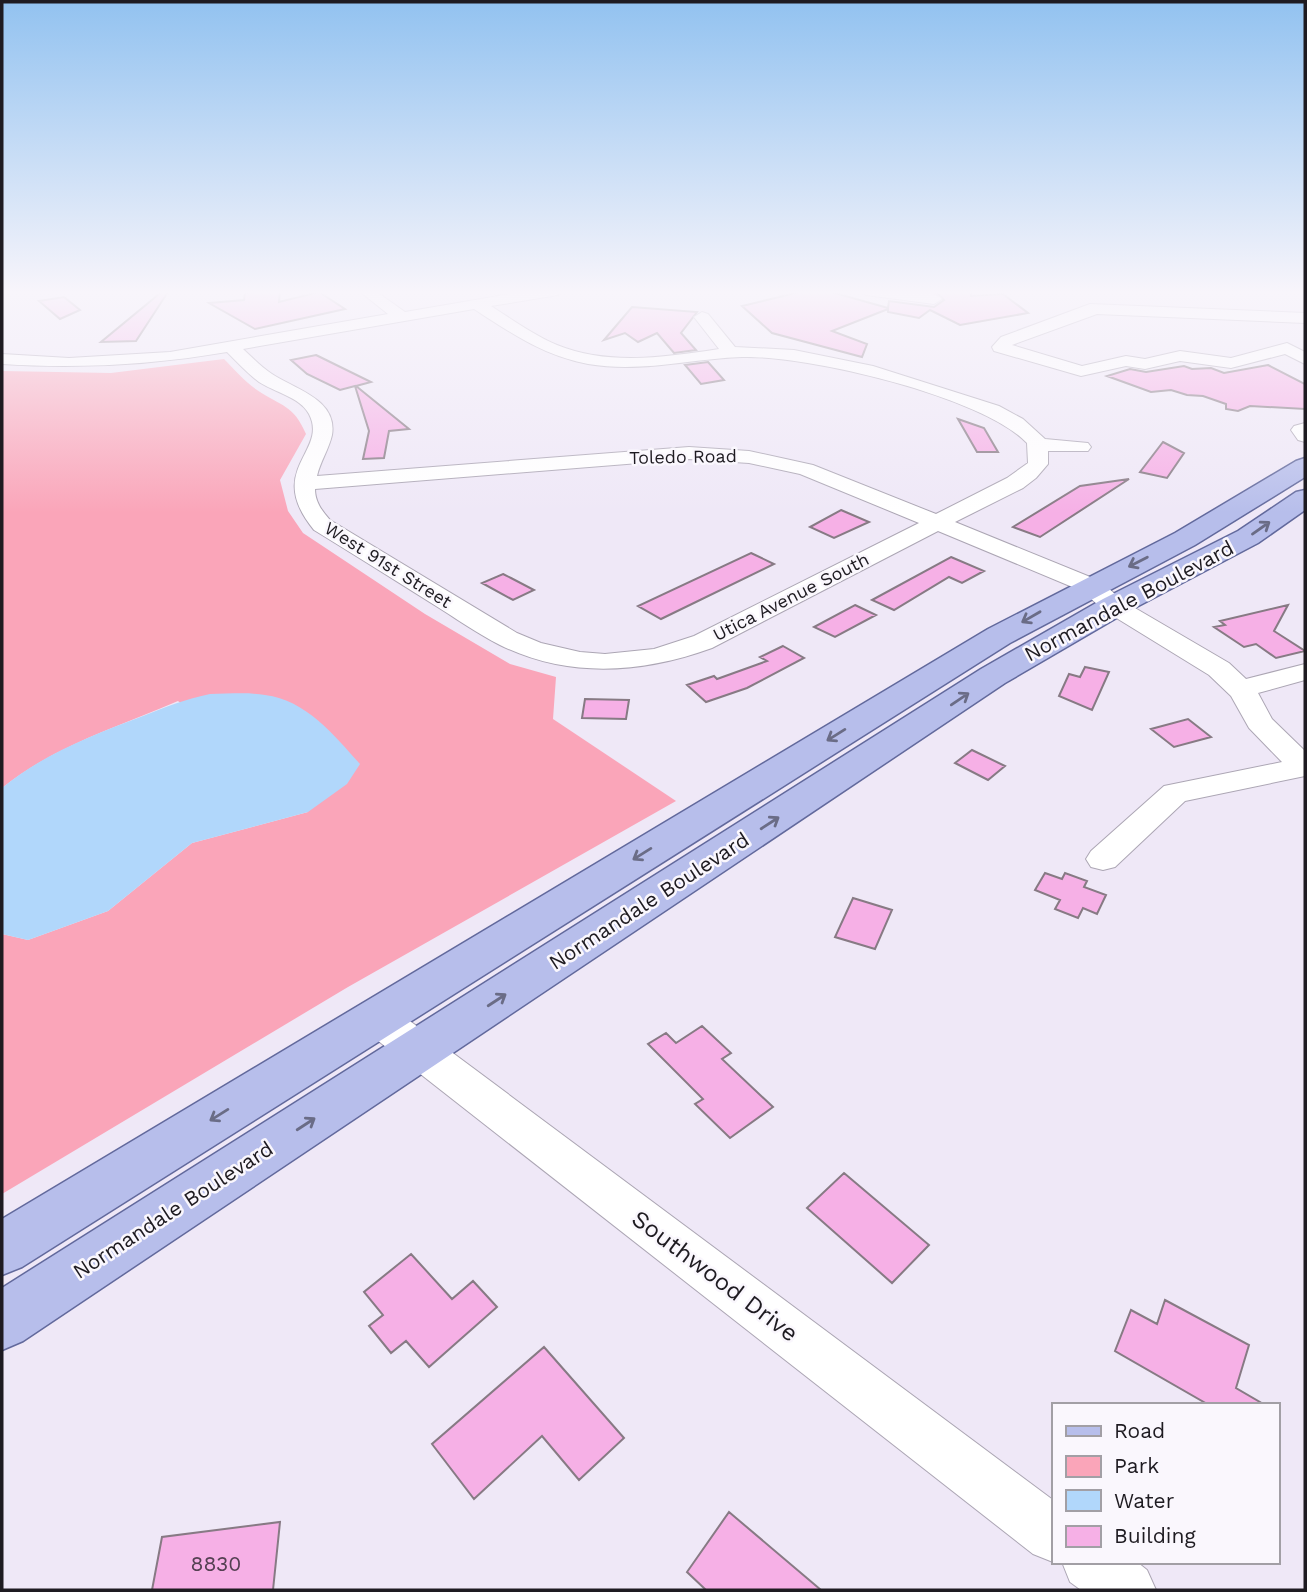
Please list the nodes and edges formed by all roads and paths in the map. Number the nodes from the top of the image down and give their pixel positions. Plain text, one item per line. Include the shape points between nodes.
1 (250, 364) edge
2 (850, 364) edge
3 (1056, 364) edge
4 (1116, 364) edge
5 (1305, 429) edge
6 (1305, 436) edge
7 (1038, 445) junction
8 (1081, 447) dead end
9 (1305, 466) edge
10 (303, 483) junction
11 (1305, 498) edge
12 (936, 523) junction
13 (1103, 596) junction
14 (508, 639) joint
15 (1305, 671) edge
16 (1240, 689) junction
17 (1305, 766) edge
18 (1103, 859) dead end
19 (377, 1017) junction
20 (419, 1050) junction
21 (2, 1249) edge
22 (2, 1321) edge
23 (1052, 1533) edge
24 (1093, 1564) edge
25 (1127, 1590) edge

1 - 10 street via 320,414 321,441
2 - 7 street via 997,412 1028,431
3 - 4 street via 1081,372
5 - 6 street via 1301,430
7 - 8 street
7 - 12 street, Utica Avenue South via 1038,464 1029,474
9 -> 13 main road, Normandale Boulevard via 1185,539
10 - 12 street, Toledo Road via 659,454 720,454 806,469
10 - 14 street, West 91st Street via 308,508 322,525
13 -> 11 main road, Normandale Boulevard via 1248,537
12 - 13 street, Toledo Road
12 - 14 street, Utica Avenue South via 676,653 579,661 541,653
13 - 16 street, Toledo Road via 1206,659
13 -> 19 main road, Normandale Boulevard via 999,636
20 -> 13 main road, Normandale Boulevard via 993,676
15 - 16 street
16 - 17 street, Toledo Road via 1259,722
17 - 18 street via 1175,793
19 - 20 street, Southwood Drive
19 -> 21 main road, Normandale Boulevard
22 -> 20 main road, Normandale Boulevard
20 - 23 street, Southwood Drive
24 - 25 street

